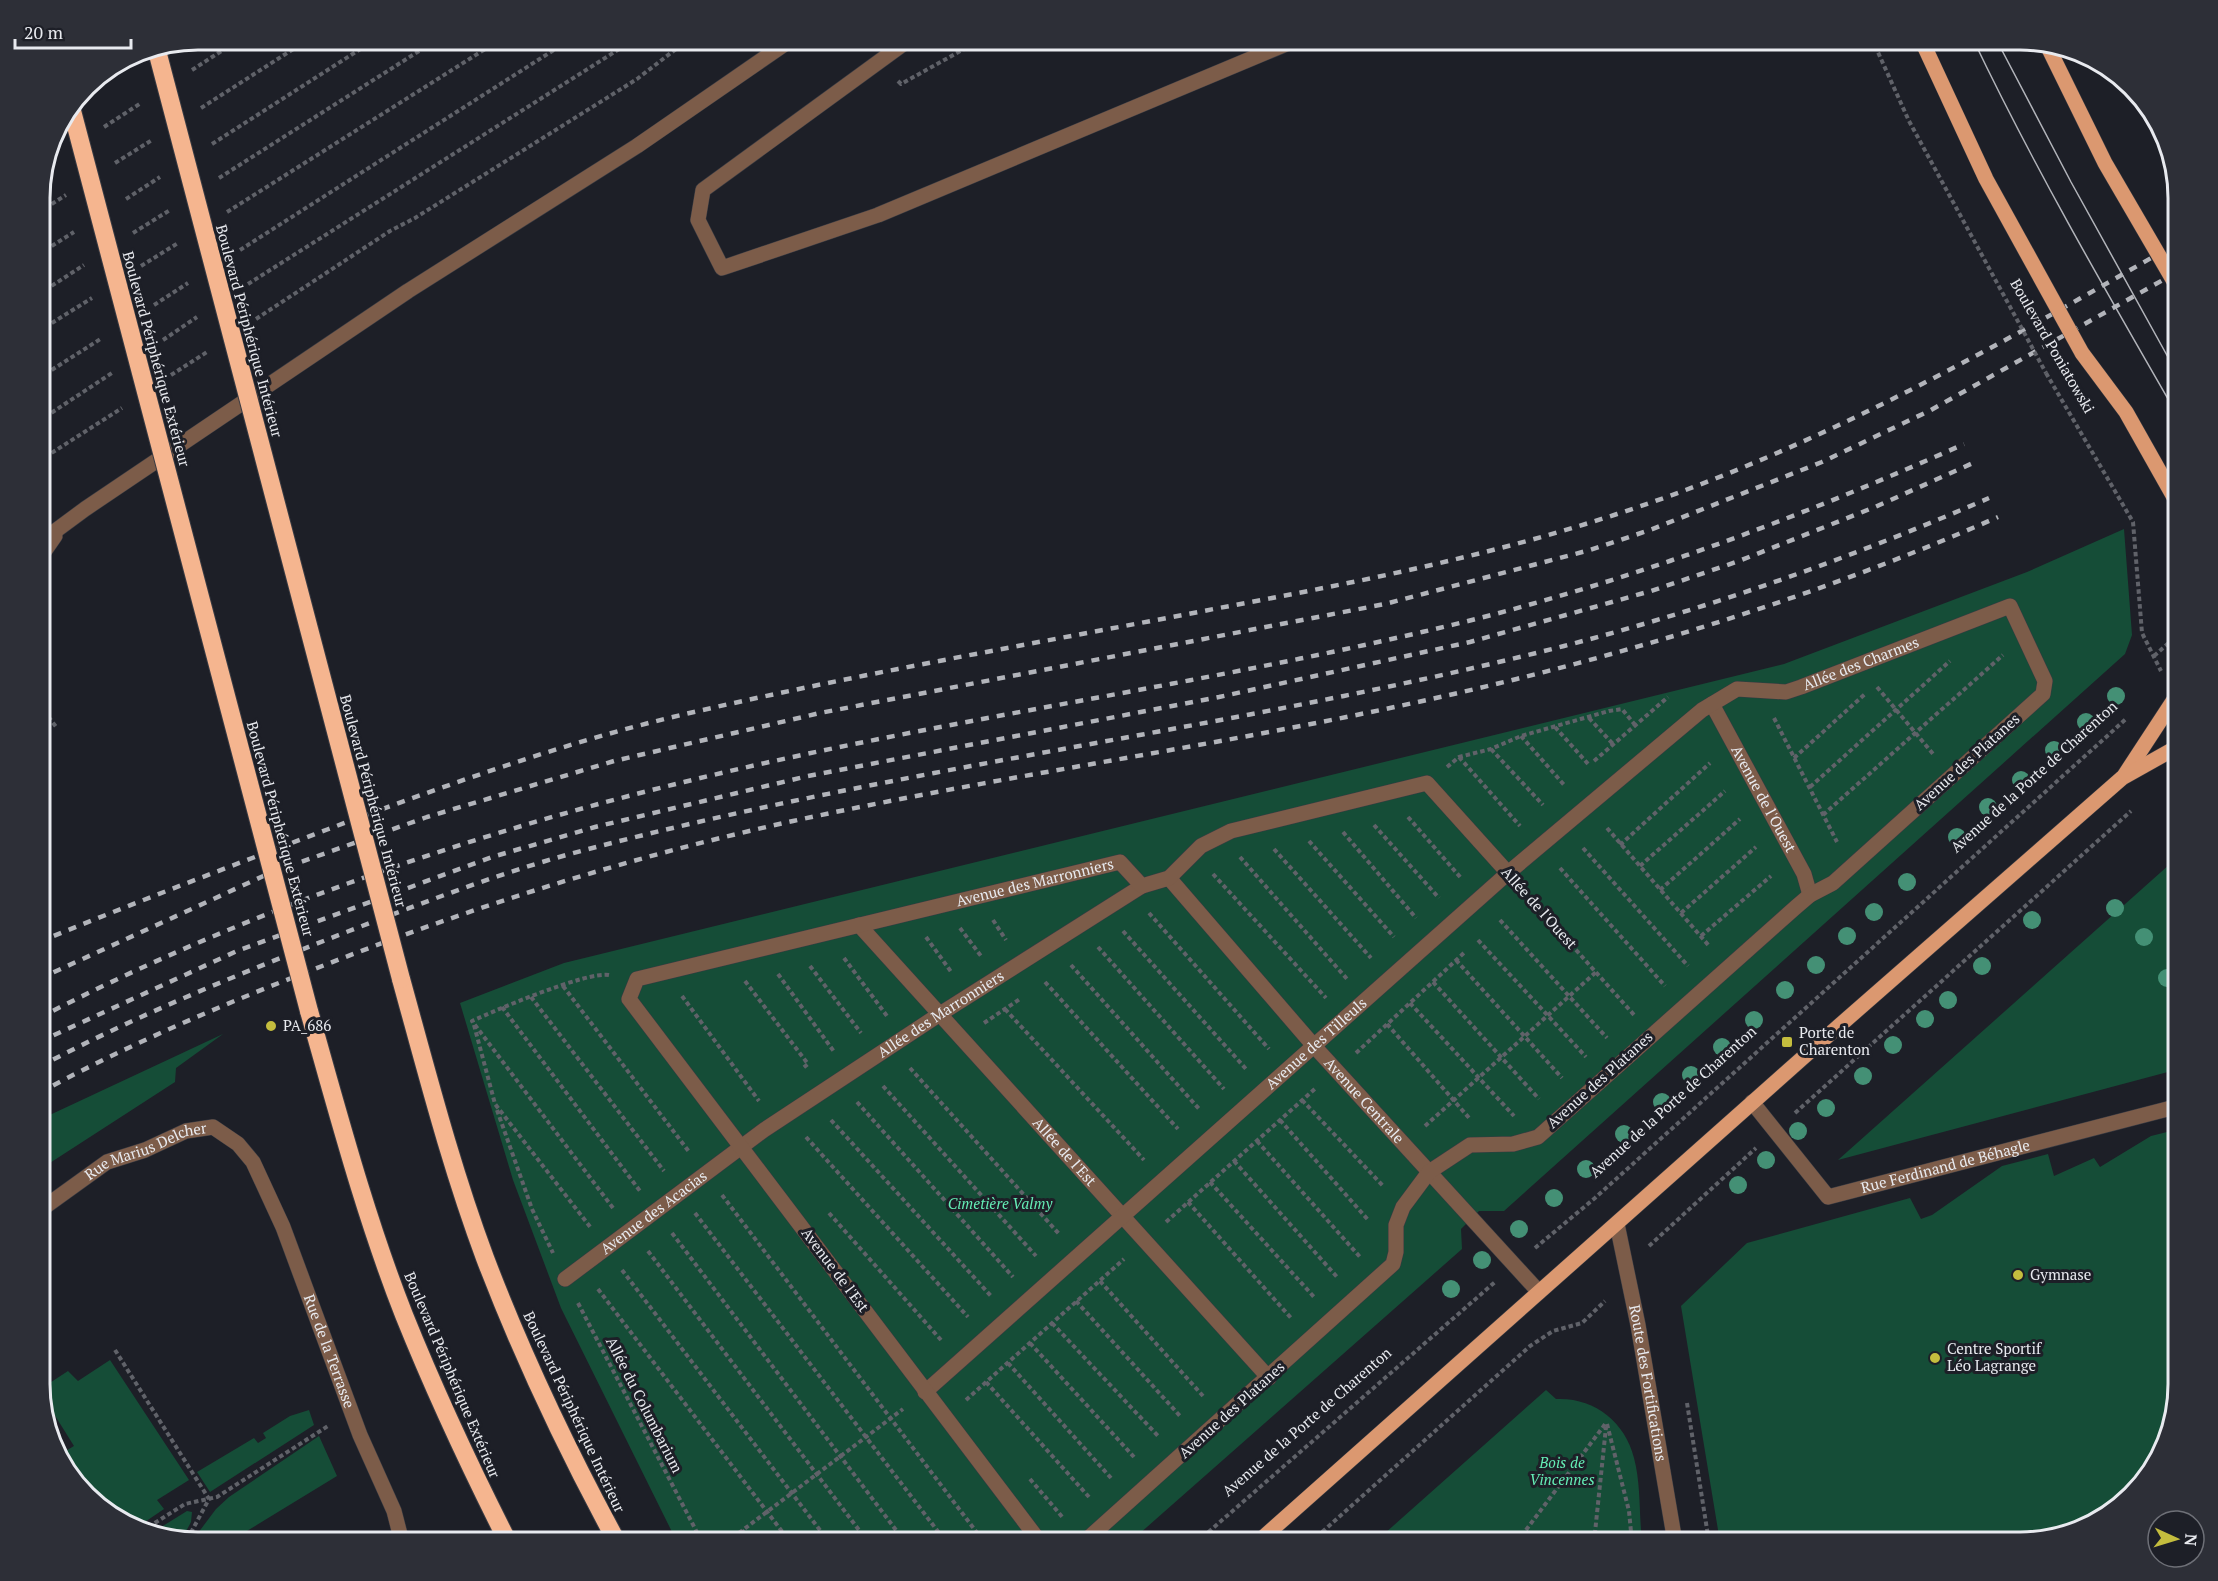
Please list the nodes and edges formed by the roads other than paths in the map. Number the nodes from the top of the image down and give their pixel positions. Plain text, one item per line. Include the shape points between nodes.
1 (776, 50) edge
2 (895, 50) edge
3 (1272, 50) edge
4 (1926, 50) edge
5 (2051, 53) edge
6 (158, 55) edge
7 (73, 116) edge
8 (2168, 271) edge
9 (2168, 486) edge
10 (58, 531) junction
11 (50, 536) edge
12 (50, 543) edge
13 (2010, 606) joint
14 (1712, 704) junction
15 (2168, 709) edge
16 (2168, 752) edge
17 (2122, 778) junction
18 (1508, 873) junction
19 (1168, 878) junction
20 (1142, 886) junction
21 (1810, 895) junction
22 (859, 925) junction
23 (629, 999) joint
24 (939, 1014) junction
25 (1314, 1046) junction
26 (1752, 1102) junction
27 (2168, 1109) edge
28 (742, 1145) junction
29 (253, 1162) joint
30 (1429, 1172) junction
31 (50, 1203) edge
32 (1123, 1217) junction
33 (1617, 1224) junction
34 (565, 1279) road end
35 (1539, 1292) junction
36 (1269, 1378) junction
37 (925, 1392) junction
38 (399, 1532) edge
39 (503, 1532) edge
40 (612, 1532) edge
41 (1032, 1532) edge
42 (1095, 1532) edge
43 (1269, 1532) edge
44 (1673, 1532) edge

1 - 10 street via 637,146 408,291
2 - 3 street via 704,189 698,220 722,268 878,215
4 - 9 main road, Boulevard Poniatowski, bridge via 1986,179 2082,353 2126,412
5 - 8 main road, bridge via 2105,163
6 - 40 highway, Boulevard Périphérique Intérieur, bridge via 444,1135 485,1257 531,1370
7 - 39 highway, Boulevard Périphérique Extérieur, bridge via 354,1172 404,1313 465,1457
10 - 11 street
10 - 12 street
13 - 14 street, Allée des Charmes via 1786,692 1737,689
13 - 21 street, Avenue des Platanes via 2045,681 2043,694 1846,872
14 - 18 street, Avenue des Tilleuls
14 - 21 street, Avenue de l'Ouest via 1804,874
15 - 17 main road
16 - 17 main road
17 - 26 main road
18 - 19 street, Allée de l'Ouest via 1427,783 1231,831 1201,846
18 - 25 street, Avenue des Tilleuls
19 - 20 street
19 - 25 street, Avenue Centrale
20 - 22 street, Avenue des Marronniers via 1120,862
20 - 24 street, Allée des Marronniers
21 - 30 street, Avenue des Platanes via 1538,1137 1513,1143 1470,1145
22 - 23 street, Avenue des Marronniers via 637,979
22 - 24 street, Allée de l'Est
23 - 28 street, Avenue de l'Est
24 - 28 street, Allée des Marronniers
24 - 32 street, Allée de l'Est
25 - 30 street, Avenue Centrale
25 - 32 street, Avenue des Tilleuls
26 - 27 street, Rue Ferdinand de Béhagle via 1828,1197
26 - 33 main road
28 - 34 street, Avenue des Acacias
28 - 37 street, Avenue de l'Est
29 - 31 street, Rue Marius Delcher via 238,1143 213,1126 186,1131 146,1150 107,1162
29 - 38 street, Rue de la Terrasse via 283,1227
30 - 35 street, Avenue Centrale
30 - 36 street, Avenue des Platanes via 1403,1207 1396,1224 1393,1264
32 - 36 street, Allée de l'Est
32 - 37 street, Avenue des Tilleuls
33 - 35 main road
33 - 44 street, Route des Fortifications
35 - 43 main road
36 - 42 street, Avenue des Platanes
37 - 41 street, Avenue de l'Est

